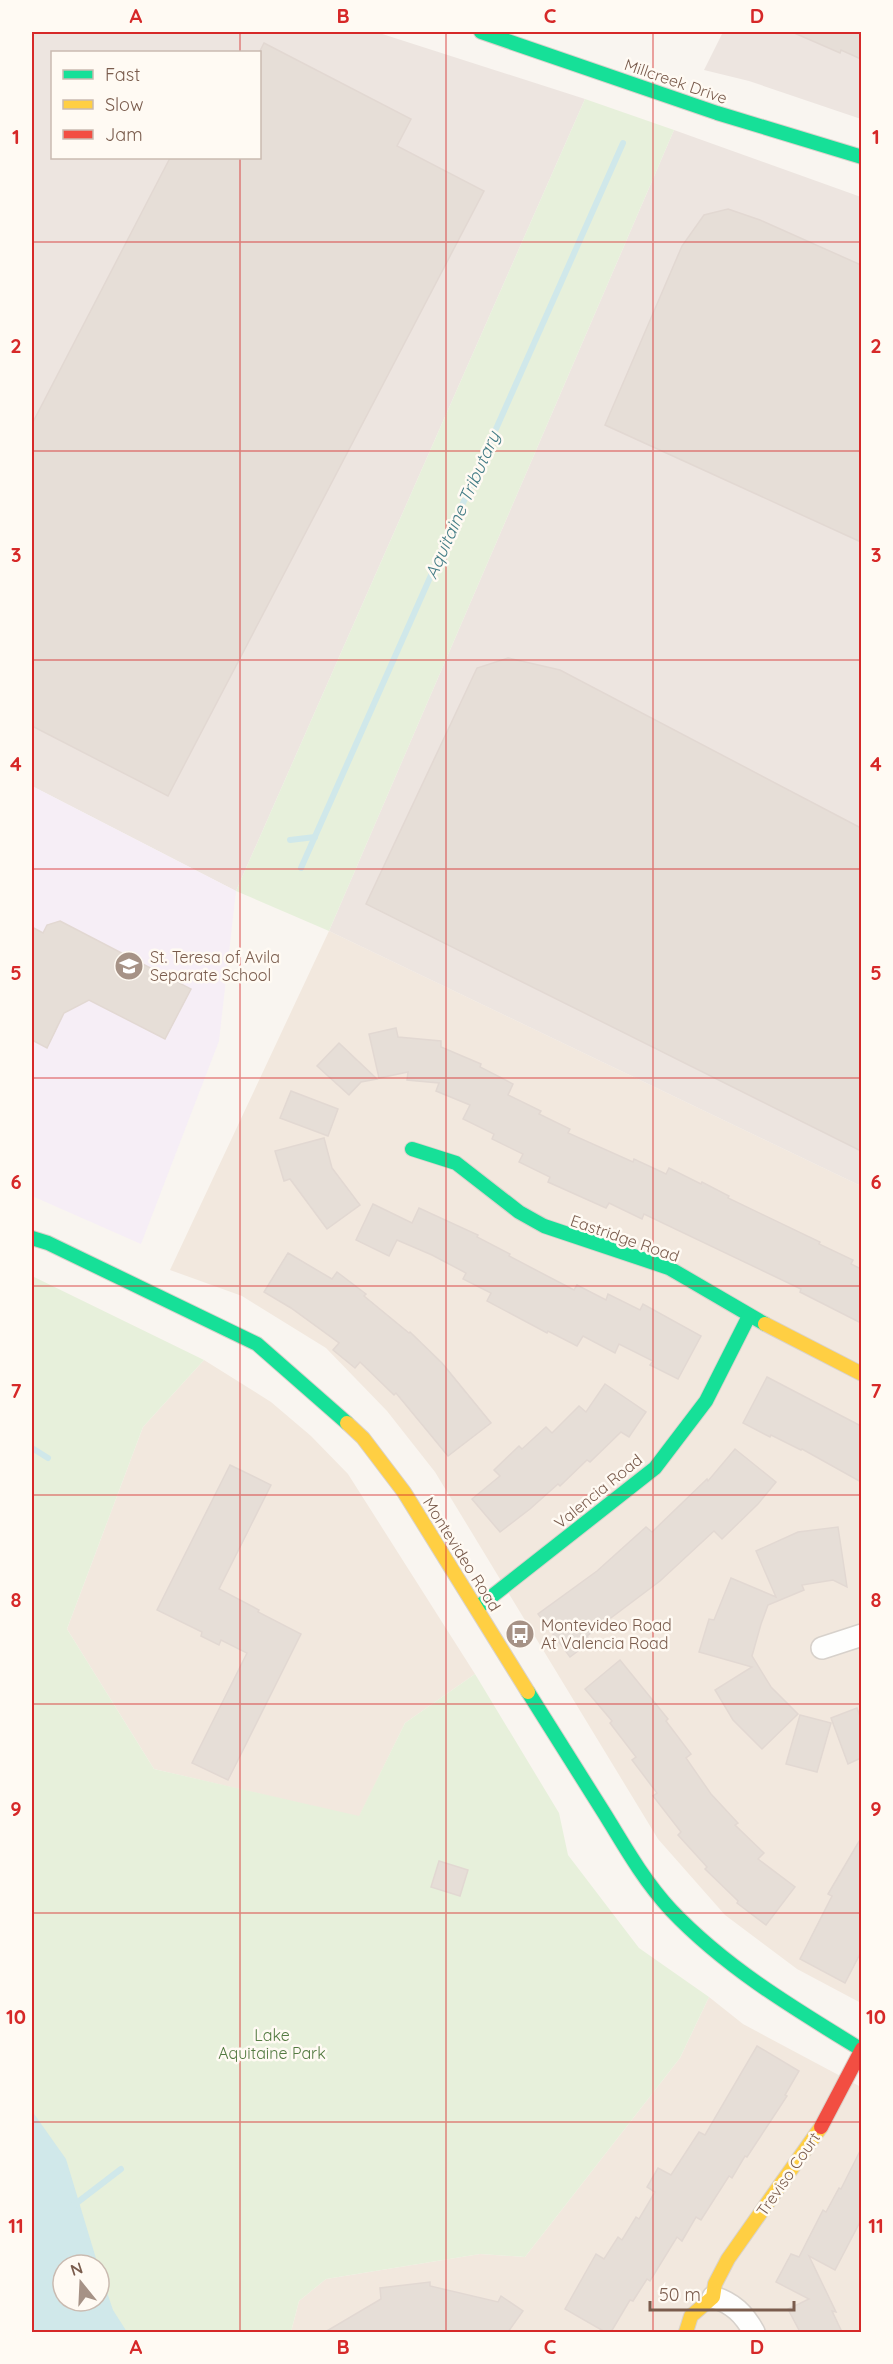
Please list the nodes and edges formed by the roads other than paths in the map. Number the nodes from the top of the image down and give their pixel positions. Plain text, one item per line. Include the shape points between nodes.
1 (481, 32) edge
2 (861, 156) edge
3 (412, 1149) dead end
4 (32, 1238) edge
5 (749, 1316) junction
6 (861, 1374) edge
7 (477, 1608) junction
8 (861, 1635) edge
9 (822, 1648) dead end
10 (861, 2050) edge
11 (712, 2297) junction
12 (686, 2332) edge
13 (754, 2332) edge

1 - 2 street, Millcreek Drive via 717,113
3 - 5 street, Eastridge Road via 456,1163 519,1212 544,1226 669,1268
4 - 7 street, Montevideo Road via 257,1344 363,1438 404,1492
5 - 6 street, Eastridge Road
5 - 7 street, Valencia Road via 706,1401 655,1468
7 - 10 street, Montevideo Road via 637,1867 671,1910 722,1958
8 - 9 street
10 - 11 street, Treviso Court via 828,2117 728,2259
11 - 12 street, Treviso Court via 686,2324
11 - 13 street via 730,2302

